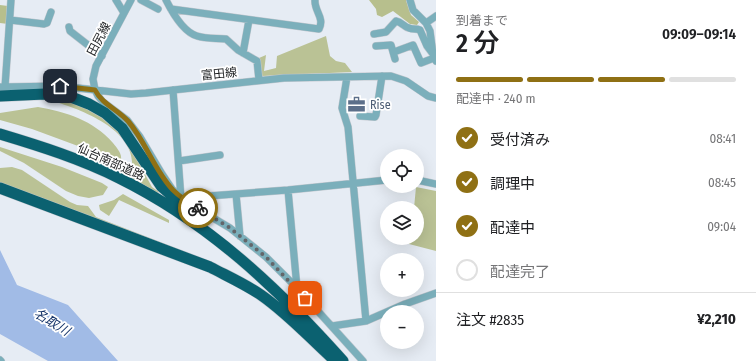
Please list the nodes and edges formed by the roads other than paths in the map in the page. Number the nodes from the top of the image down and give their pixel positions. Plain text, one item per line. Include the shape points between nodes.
1 (11, 0) edge
2 (116, 0) edge
3 (131, 0) edge
4 (141, 0) edge
5 (166, 0) edge
6 (315, 0) edge
7 (410, 0) edge
8 (158, 9) dead end
9 (170, 9) junction
10 (51, 12) dead end
11 (124, 13) junction
12 (436, 16) edge
13 (10, 20) junction
14 (249, 20) junction
15 (426, 22) junction
16 (68, 27) dead end
17 (374, 34) dead end
18 (376, 46) dead end
19 (244, 53) junction
20 (102, 56) junction
21 (434, 58) edge
22 (382, 76) junction
23 (347, 77) junction
24 (260, 80) junction
25 (2, 90) edge
26 (95, 90) junction
27 (173, 90) junction
28 (436, 98) edge
29 (360, 116) dead end
30 (0, 134) edge
31 (220, 154) dead end
32 (179, 161) junction
33 (380, 181) edge
34 (424, 181) edge
35 (353, 184) junction
36 (436, 184) edge
37 (0, 188) edge
38 (288, 190) junction
39 (236, 194) junction
40 (182, 198) junction
41 (240, 236) junction
42 (297, 288) junction
43 (436, 293) edge
44 (366, 321) junction
45 (310, 323) junction
46 (332, 326) junction
47 (336, 361) edge
48 (343, 361) edge
49 (364, 361) edge

1 - 13 street
2 - 11 street
3 - 11 street, 田尻線
4 - 8 street
5 - 9 street
6 - 14 street via 314,6 320,16 319,29
7 - 15 street via 413,10
9 - 14 street
9 - 19 street via 175,18 195,36 226,39
10 - 13 street via 47,23 44,24
11 - 20 street, 田尻線
12 - 15 street
13 - 25 street
14 - 19 street
15 - 21 street
16 - 20 street
17 - 21 street via 386,32 396,21 409,28 418,28
18 - 21 street via 391,45 394,56 413,44 421,63
19 - 24 street via 257,61
20 - 26 street, 田尻線 via 93,79
22 - 23 street, 富田線
22 - 28 street, 富田線 via 406,81 428,96
22 - 29 street via 376,115
23 - 24 street, 富田線
23 - 35 street via 342,108 348,127
24 - 27 street, 富田線
25 - 26 street, 富田線 via 60,86
25 - 45 highway via 71,97 105,113 122,128 161,186 277,284
26 - 27 street, 富田線 via 131,94
26 - 40 street via 103,102 127,120 172,189
27 - 32 street
30 - 45 highway, 仙台南部道路 via 89,164 170,206 238,256
31 - 32 street
32 - 40 street
33 - 35 street
34 - 36 street
35 - 38 street
35 - 44 street
37 - 47 highway via 210,267 237,280 282,312
38 - 39 street
38 - 42 street
39 - 40 street
39 - 41 street
40 - 41 street
41 - 42 street via 266,257
42 - 46 street
43 - 44 street
44 - 46 street
45 - 48 highway, 仙台南部道路
46 - 49 street

